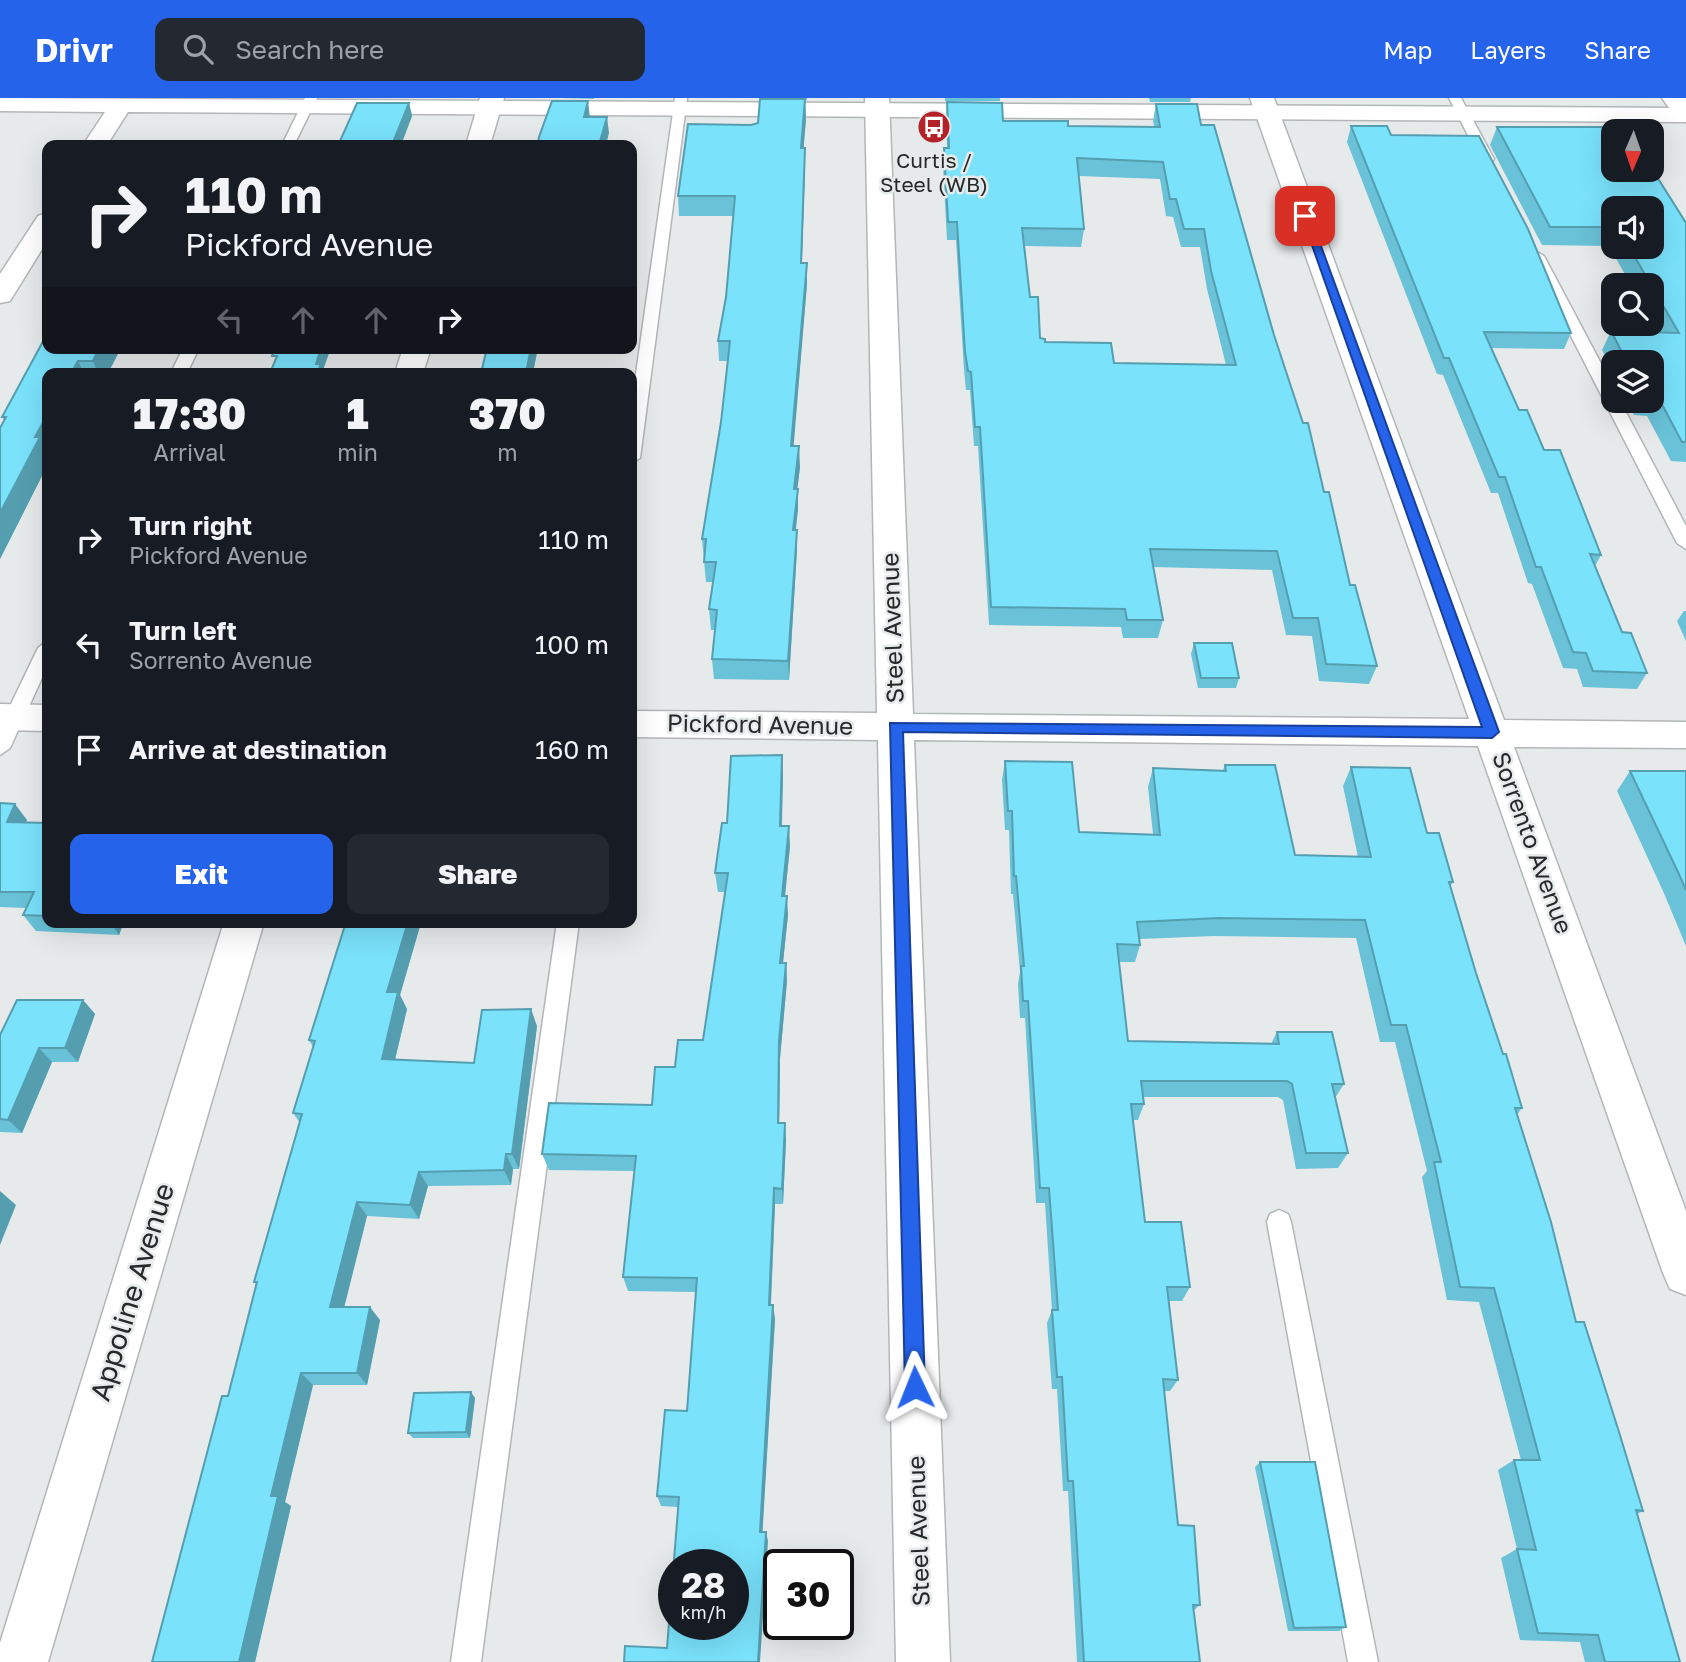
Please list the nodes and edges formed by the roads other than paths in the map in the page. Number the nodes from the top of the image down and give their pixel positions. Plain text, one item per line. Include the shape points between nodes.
1 (1674, 98) edge
2 (123, 102) edge
3 (309, 102) edge
4 (490, 103) edge
5 (0, 104) edge
6 (680, 104) edge
7 (877, 104) edge
8 (1068, 105) edge
9 (1265, 105) edge
10 (1459, 106) edge
11 (1686, 115) edge
12 (98, 140) edge
13 (290, 140) edge
14 (479, 140) edge
15 (1495, 175) edge
16 (42, 228) edge
17 (1527, 236) edge
18 (0, 295) edge
19 (637, 421) edge
20 (1686, 543) edge
21 (42, 661) edge
22 (637, 724) edge
23 (15, 725) edge
24 (896, 726) junction
25 (1492, 732) junction
26 (1686, 735) edge
27 (242, 928) edge
28 (567, 928) edge
29 (1279, 1222) dead end
30 (1686, 1273) edge
31 (21, 1662) edge
32 (466, 1662) edge
33 (922, 1662) edge
34 (1363, 1662) edge

1 - 11 street
2 - 3 street
2 - 5 street
2 - 12 street
3 - 4 street
3 - 13 lane
4 - 6 street
4 - 14 street
6 - 7 street
6 - 19 lane
7 - 8 street
7 - 24 street, Steel Avenue
8 - 9 street
9 - 10 street
9 - 25 street, Sorrento Avenue
10 - 11 street
10 - 15 lane
16 - 18 street
17 - 20 lane
21 - 23 lane
22 - 24 street, Pickford Avenue
24 - 25 street, Pickford Avenue
24 - 33 street, Steel Avenue
25 - 26 street, Pickford Avenue
25 - 30 street, Sorrento Avenue
27 - 31 street, Appoline Avenue
28 - 32 lane
29 - 34 lane

